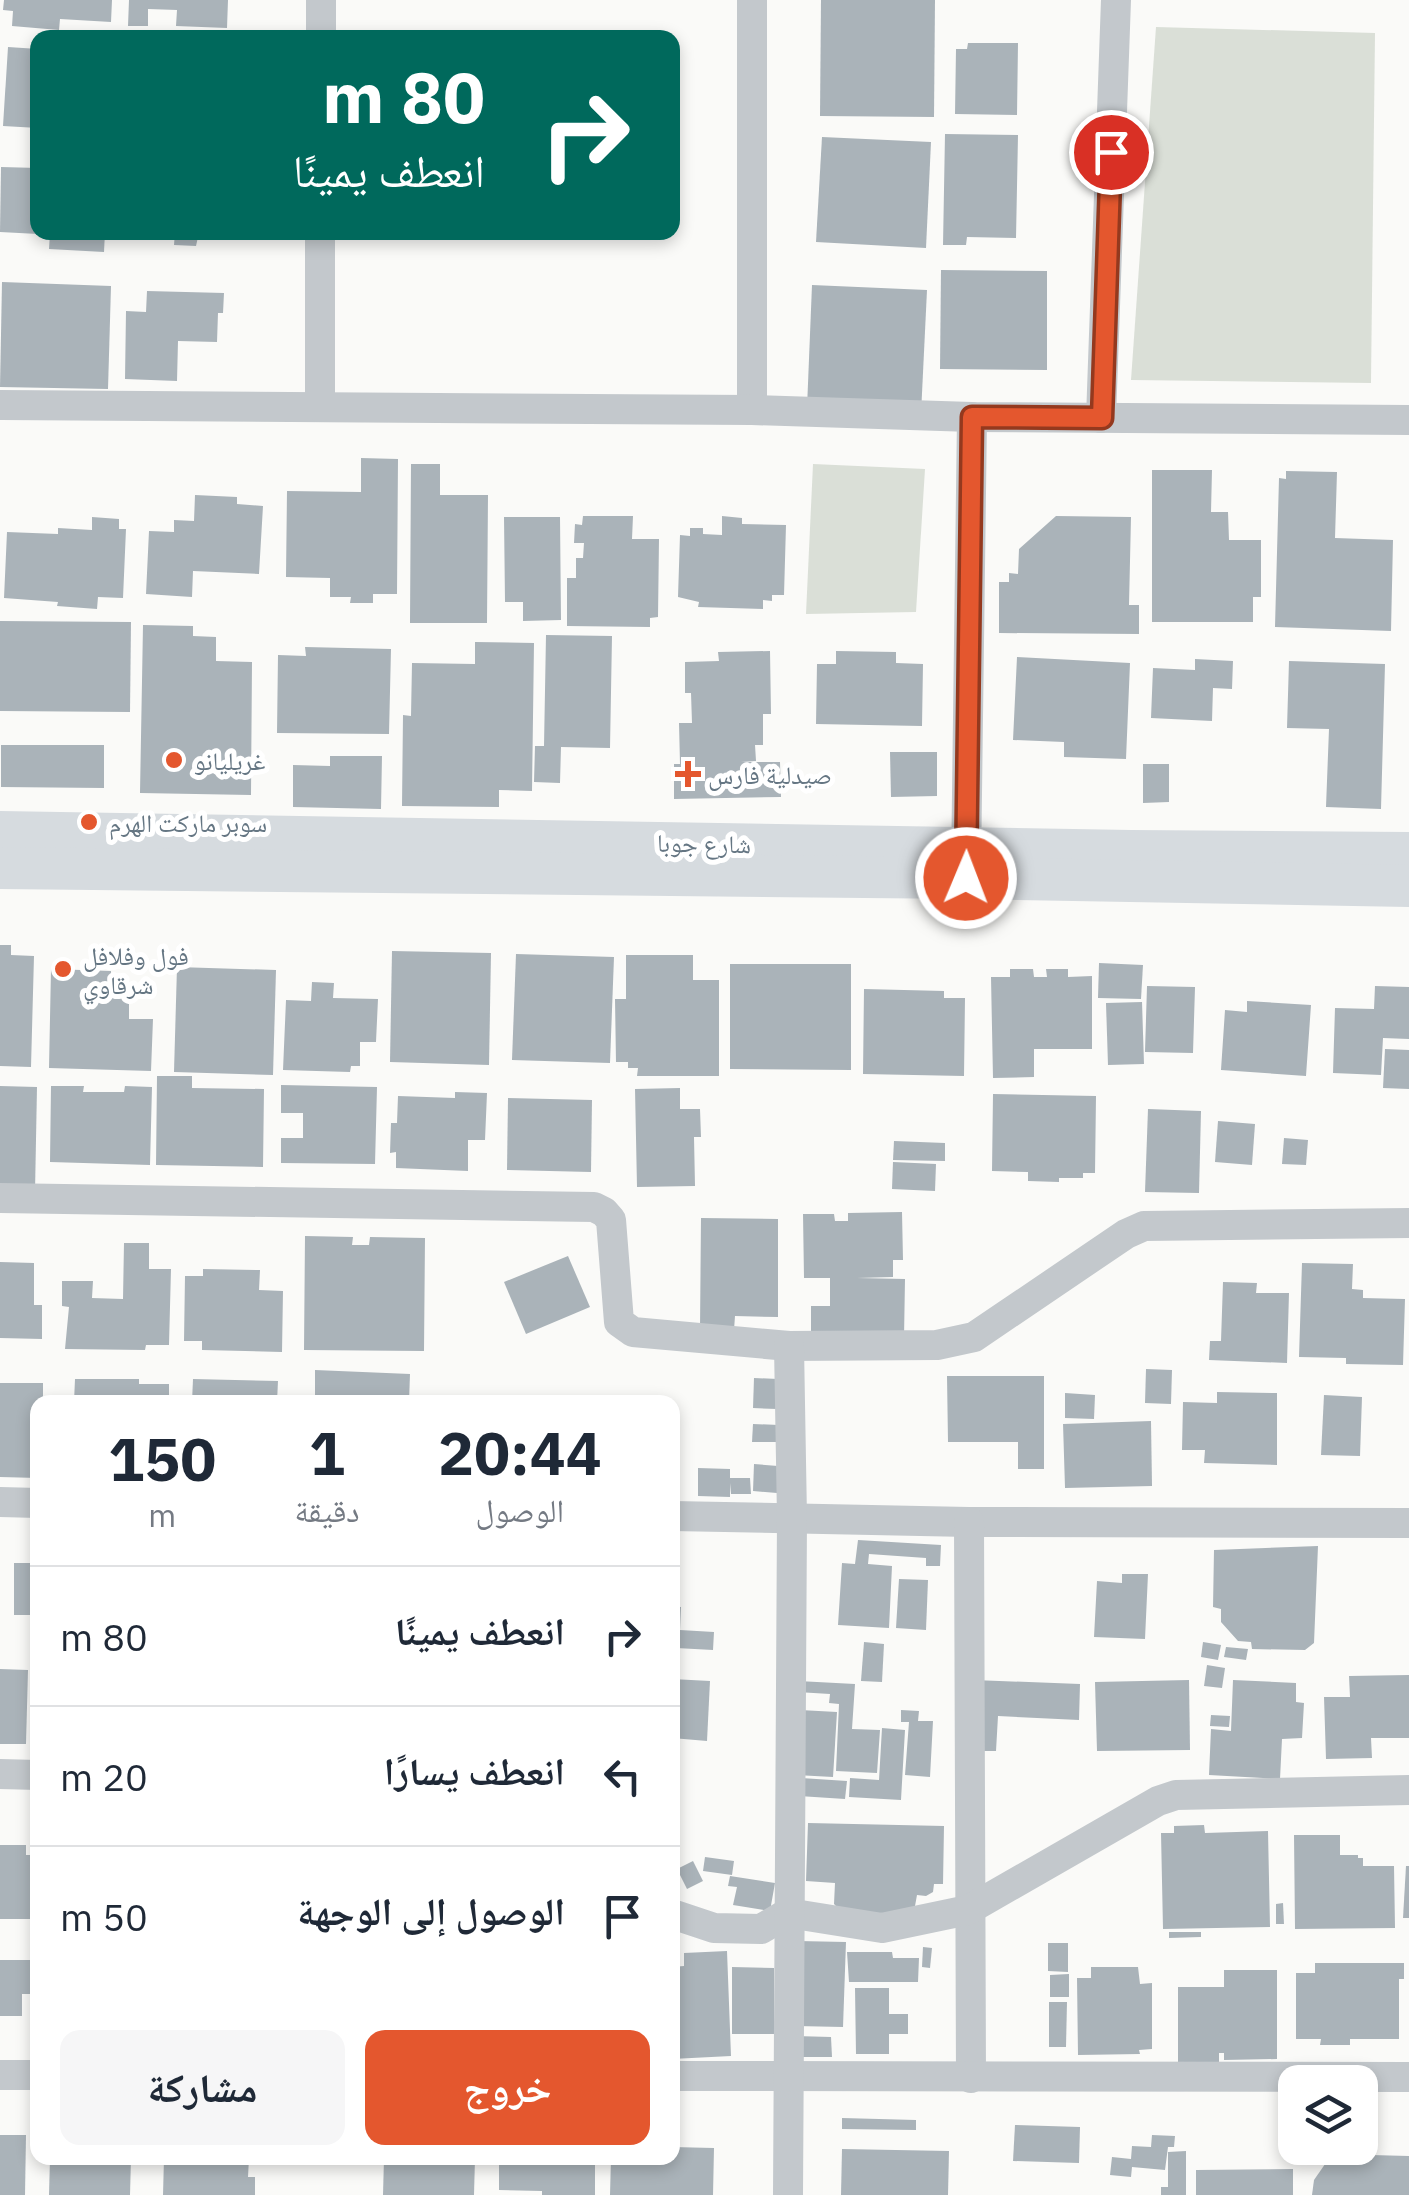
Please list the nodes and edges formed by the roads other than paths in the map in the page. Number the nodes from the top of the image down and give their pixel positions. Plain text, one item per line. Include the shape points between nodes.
1 (321, 0) edge
2 (752, 0) edge
3 (1116, 0) edge
4 (320, 30) edge
5 (320, 240) edge
6 (0, 406) edge
7 (320, 407) junction
8 (752, 410) junction
9 (972, 417) junction
10 (1102, 418) junction
11 (1409, 420) edge
12 (0, 832) edge
13 (1409, 853) edge
14 (966, 862) junction
15 (0, 868) edge
16 (1409, 886) edge
17 (0, 1198) edge
18 (1409, 1224) edge
19 (790, 1346) junction
20 (0, 1502) edge
21 (30, 1502) edge
22 (680, 1516) edge
23 (792, 1518) junction
24 (969, 1522) junction
25 (1409, 1522) edge
26 (0, 1774) edge
27 (30, 1775) edge
28 (1409, 1790) edge
29 (968, 1910) junction
30 (788, 1913) junction
31 (680, 1917) edge
32 (0, 2074) edge
33 (30, 2075) edge
34 (680, 2076) edge
35 (790, 2076) junction
36 (1409, 2077) edge
37 (971, 2078) junction
38 (788, 2195) edge

1 - 4 street
2 - 8 street
3 - 10 street
5 - 7 street
6 - 7 street
7 - 8 street
8 - 9 street
9 - 10 street
9 - 14 street
10 - 11 street
12 - 14 street, شارع جوبا
13 - 14 street, شارع جوبا
14 - 15 street, شارع جوبا
14 - 16 street, شارع جوبا
17 - 19 street via 594,1208 611,1220 624,1328
18 - 19 street via 1144,1226 974,1337 937,1345
19 - 23 street
20 - 21 street
22 - 23 street
23 - 24 street
23 - 30 street
24 - 25 street
24 - 29 street
26 - 27 street
28 - 29 street via 1176,1794
29 - 30 street via 882,1928
29 - 37 street
30 - 31 street via 761,1929 714,1928
30 - 35 street
32 - 33 street
34 - 35 street
35 - 37 street
35 - 38 street
36 - 37 street

